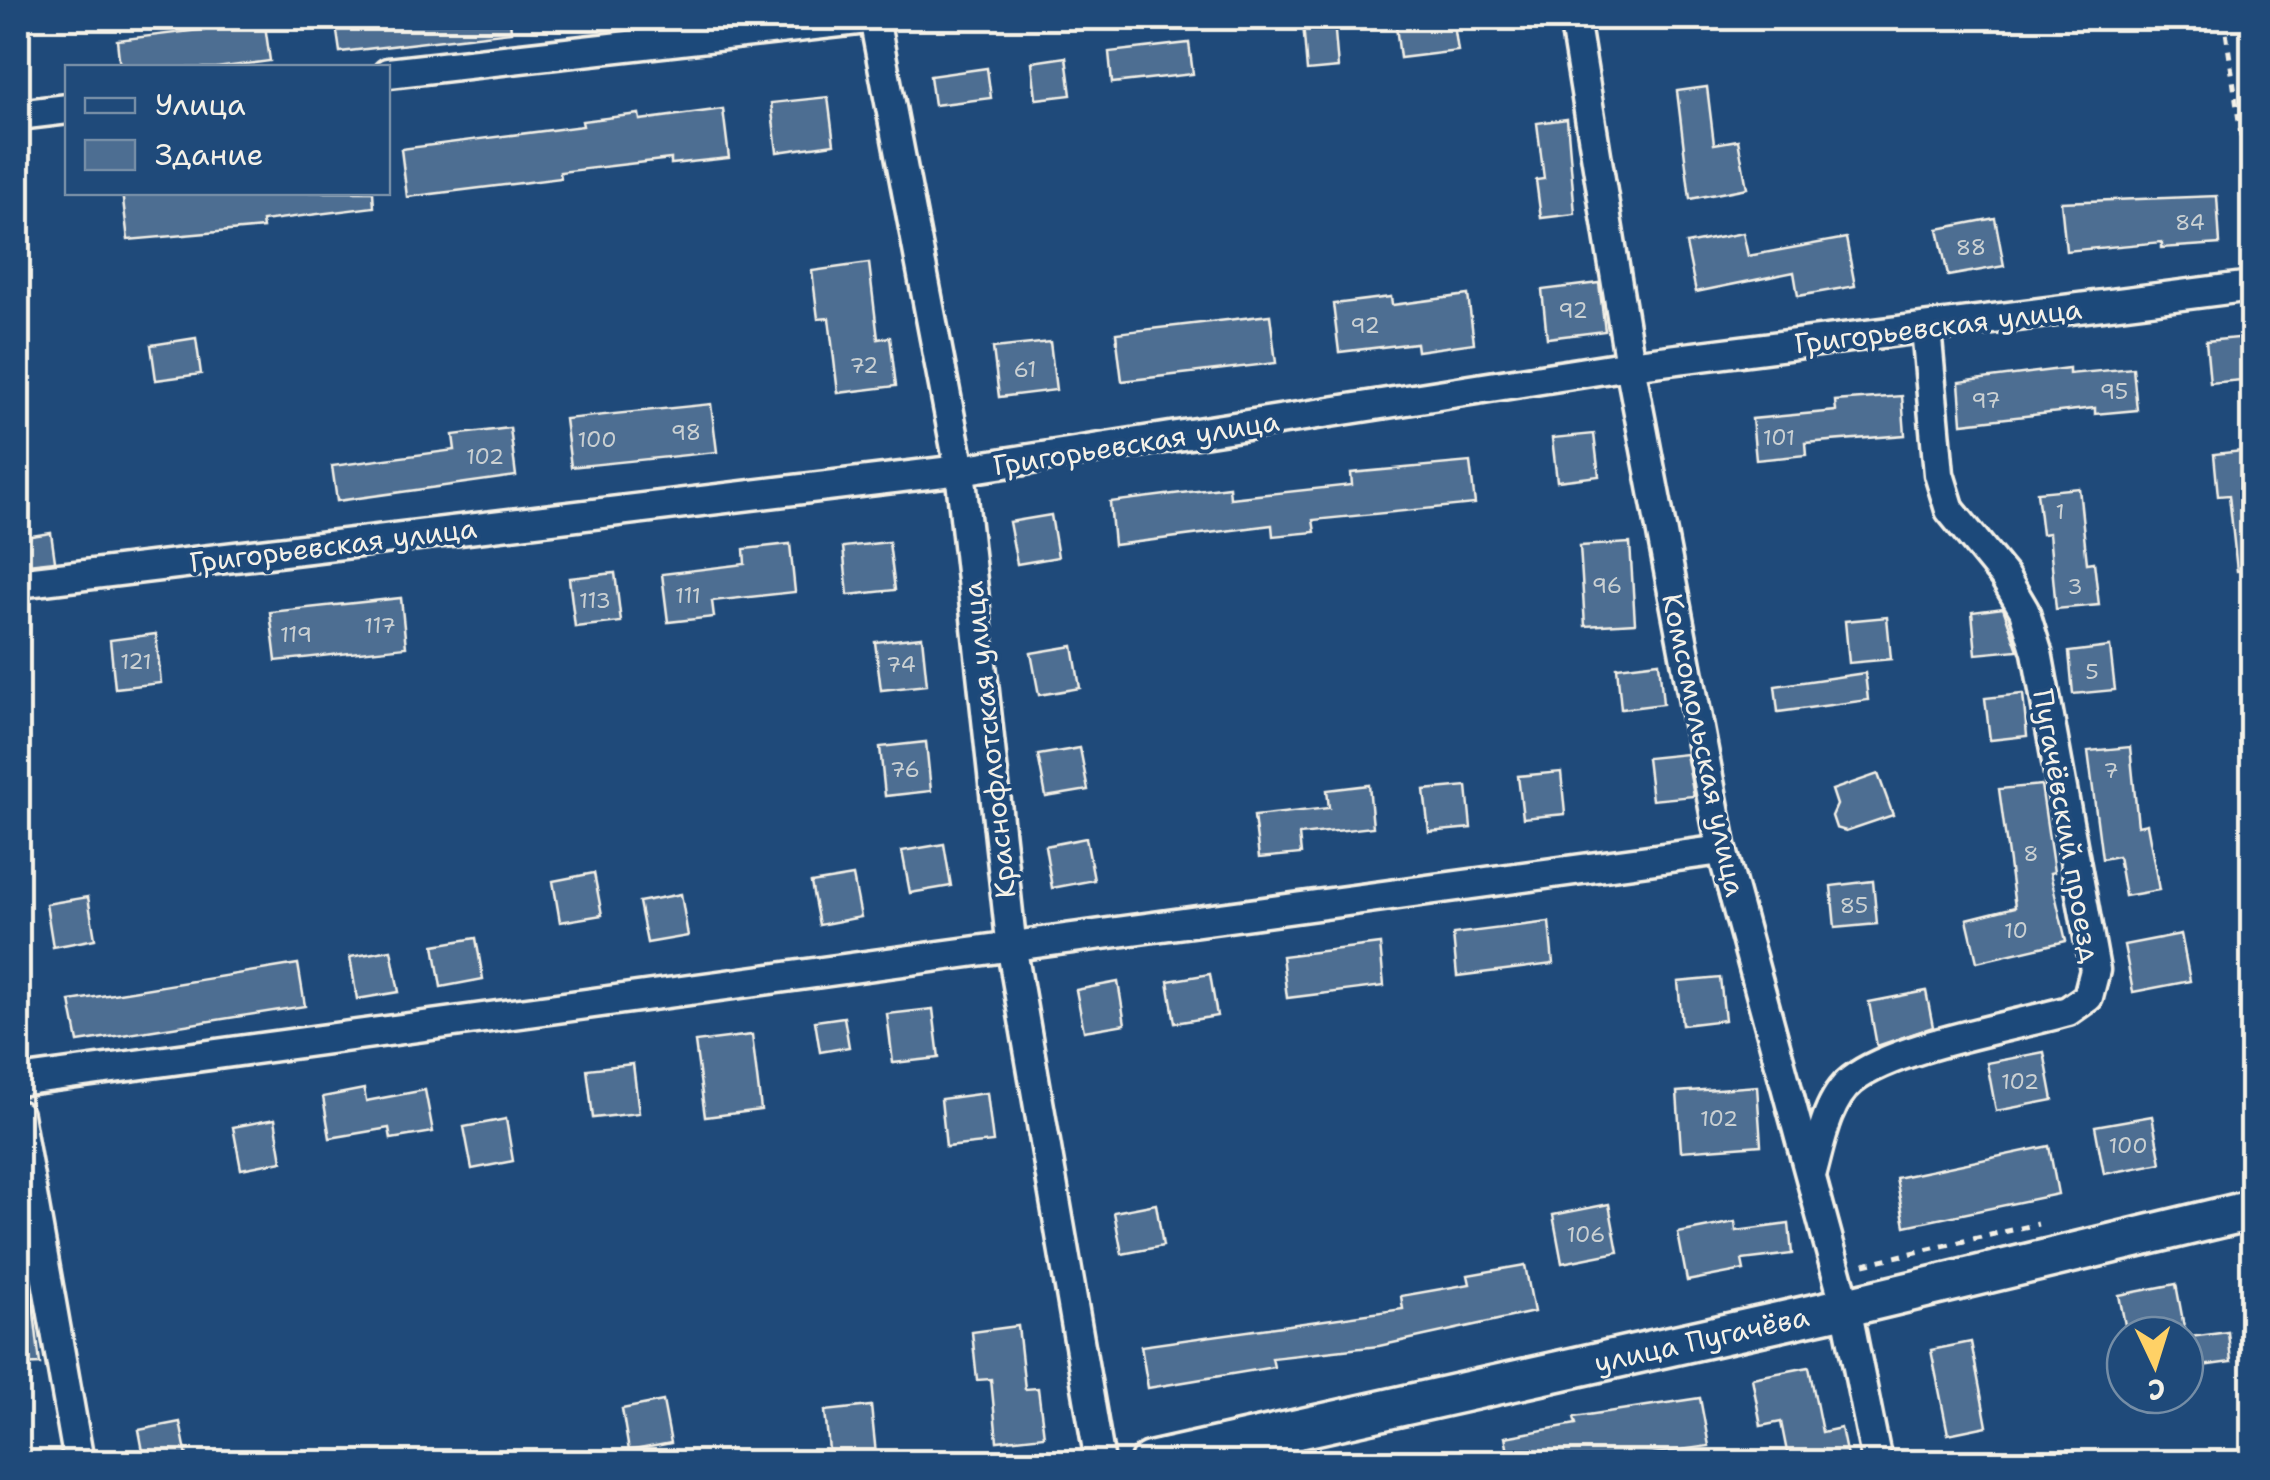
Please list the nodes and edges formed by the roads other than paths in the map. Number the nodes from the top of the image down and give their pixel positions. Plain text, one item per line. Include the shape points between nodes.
1 (875, 18) edge
2 (1574, 18) edge
3 (390, 73) edge
4 (65, 109) edge
5 (18, 115) edge
6 (2252, 286) edge
7 (1926, 328) junction
8 (1630, 365) junction
9 (960, 470) junction
10 (18, 583) edge
11 (1722, 850) junction
12 (1012, 950) junction
13 (18, 1080) edge
14 (18, 1116) edge
15 (1811, 1174) junction
16 (2252, 1210) edge
17 (1846, 1307) junction
18 (79, 1462) edge
19 (1100, 1462) edge
20 (1150, 1462) edge
21 (1877, 1462) edge

1 - 3 street
1 - 9 street, Краснофлотская улица
2 - 8 street, Комсомольская улица
4 - 5 street
6 - 7 street, Григорьевская улица
7 - 8 street, Григорьевская улица
7 - 15 street, Пугачёвский проезд via 1939,474 1950,510 2004,576 2037,652 2095,970 2088,997 2068,1011 1885,1062 1850,1082 1826,1121
8 - 9 street, Григорьевская улица
8 - 11 street, Комсомольская улица
9 - 10 street, Григорьевская улица
9 - 12 street, Краснофлотская улица
11 - 12 street
11 - 15 street, Комсомольская улица
12 - 13 street
12 - 19 street, Краснофлотская улица
14 - 18 street
15 - 17 street, Комсомольская улица
16 - 17 main road, улица Пугачёва
17 - 20 main road, улица Пугачёва
17 - 21 street, Комсомольская улица

